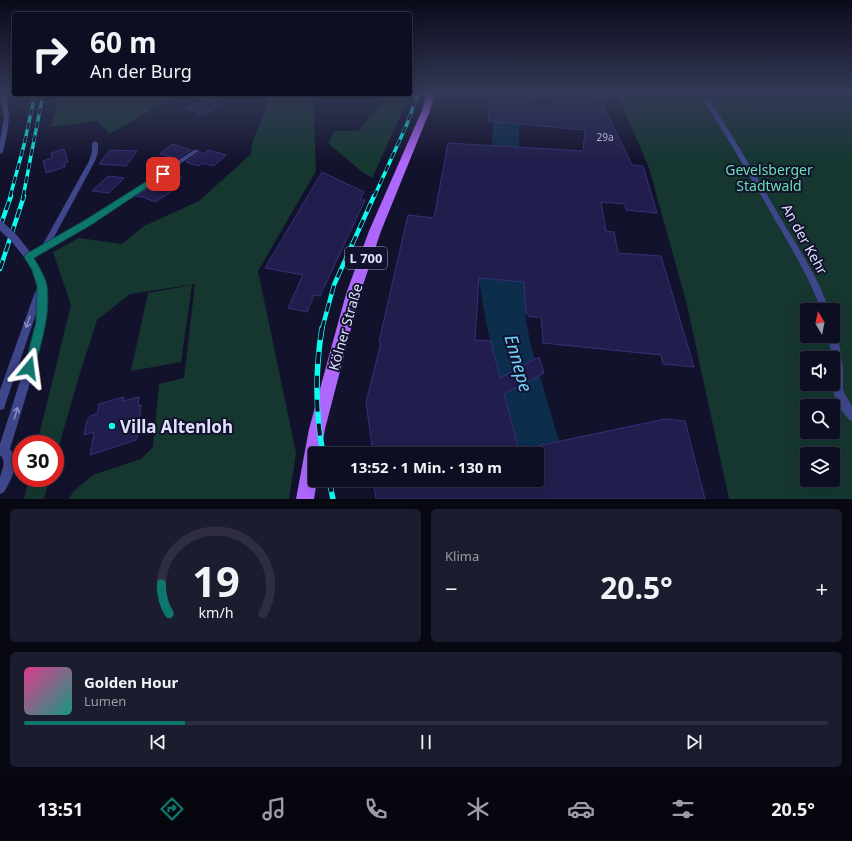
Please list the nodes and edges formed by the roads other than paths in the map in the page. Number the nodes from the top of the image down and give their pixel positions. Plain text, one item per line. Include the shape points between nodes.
1 (8, 116) edge
2 (423, 116) edge
3 (717, 116) edge
4 (95, 143) dead end
5 (196, 151) dead end
6 (0, 152) edge
7 (0, 225) edge
8 (43, 249) junction
9 (29, 257) junction
10 (42, 286) junction
11 (823, 303) edge
12 (833, 343) edge
13 (0, 405) edge
14 (852, 416) edge
15 (2, 450) edge
16 (0, 488) edge
17 (306, 499) edge

1 - 6 street
2 - 17 main road, Kölner Straße / L 700 via 375,231 353,294 317,429
3 - 11 street, An der Kehr via 803,262
4 - 8 street via 92,161
5 - 8 street via 88,223
7 - 9 street, bridge
8 - 9 street
9 - 10 street
10 -> 13 street
15 -> 10 street via 34,353 41,322
12 - 14 street via 838,368 838,390
15 - 16 street via 9,457 10,465

